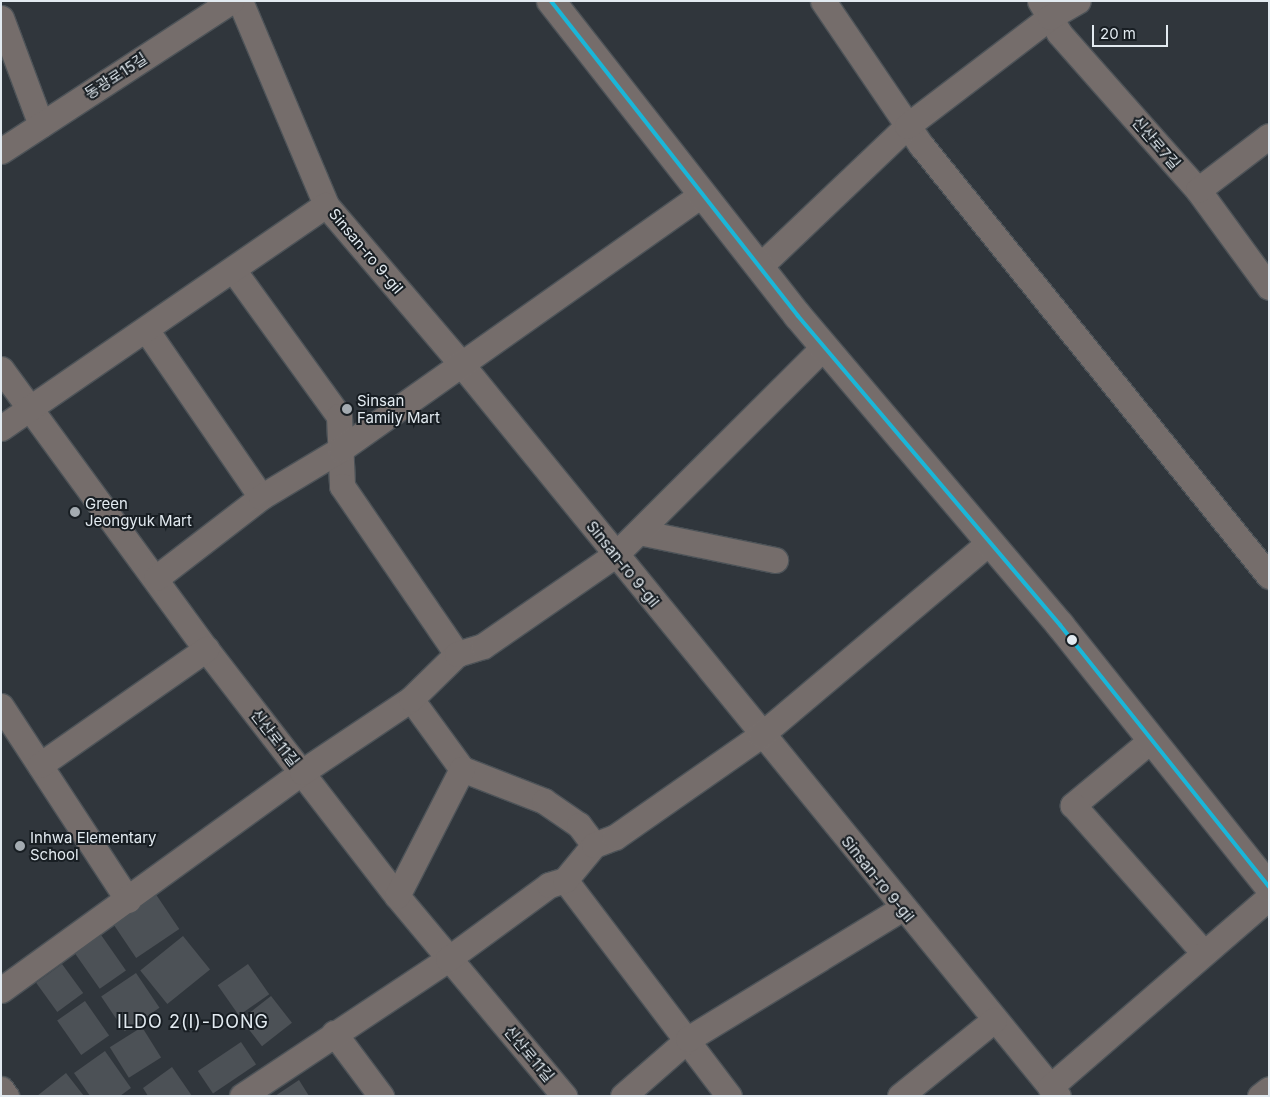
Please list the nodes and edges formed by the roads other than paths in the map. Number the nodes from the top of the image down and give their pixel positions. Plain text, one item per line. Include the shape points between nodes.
1 (231, 1) edge
2 (240, 1) edge
3 (551, 1) edge
4 (823, 1) edge
5 (1078, 1) edge
6 (1045, 9) edge
7 (1, 18) edge
8 (41, 125) junction
9 (907, 126) junction
10 (1269, 136) edge
11 (1, 151) edge
12 (1198, 190) junction
13 (701, 195) junction
14 (326, 205) junction
15 (759, 267) junction
16 (234, 271) junction
17 (1269, 287) edge
18 (146, 331) junction
19 (824, 347) junction
20 (462, 365) junction
21 (1, 369) edge
22 (28, 409) junction
23 (1, 428) edge
24 (341, 449) junction
25 (261, 496) junction
26 (639, 532) junction
27 (989, 542) junction
28 (615, 555) junction
29 (775, 560) dead end
30 (1269, 576) edge
31 (156, 578) junction
32 (206, 649) junction
33 (456, 654) junction
34 (410, 698) junction
35 (1, 706) edge
36 (761, 735) junction
37 (1151, 740) junction
38 (40, 765) junction
39 (462, 770) junction
40 (302, 772) junction
41 (594, 845) junction
42 (565, 880) junction
43 (1266, 881) edge
44 (397, 896) junction
45 (128, 900) junction
46 (903, 908) junction
47 (1203, 952) junction
48 (448, 959) junction
49 (1, 990) edge
50 (994, 1020) junction
51 (334, 1033) junction
52 (688, 1039) junction
53 (1, 1089) edge
54 (1269, 1089) edge
55 (1054, 1091) edge
56 (6, 1096) edge
57 (242, 1096) edge
58 (381, 1096) edge
59 (564, 1096) edge
60 (623, 1096) edge
61 (729, 1096) edge
62 (900, 1096) edge
63 (1260, 1096) edge

1 - 8 street, 동광로15길
2 - 14 street, Sinsan-ro 9-gil
3 - 13 street
4 - 9 street
5 - 6 street
6 - 9 street
6 - 12 street, 신산로7길
7 - 8 street
8 - 11 street, 동광로15길
9 - 15 street
9 - 30 street
10 - 12 street
12 - 17 street, 신산로7길
13 - 15 street
13 - 20 street
14 - 16 street
14 - 20 street, Sinsan-ro 9-gil
15 - 19 street
16 - 18 street
16 - 24 street via 339,416
18 - 22 street
18 - 25 street
19 - 26 street
19 - 27 street
20 - 24 street
20 - 28 street, Sinsan-ro 9-gil
21 - 22 street, 신산로11길
22 - 23 street
22 - 31 street, 신산로11길
24 - 25 street
24 - 33 street via 342,486
25 - 31 street
26 - 28 street
26 - 29 street
27 - 36 street
27 - 37 street
28 - 33 street via 484,646
28 - 36 street, Sinsan-ro 9-gil
31 - 32 street, 신산로11길
32 - 38 street
32 - 40 street, 신산로11길
33 - 34 street
34 - 39 street
34 - 40 street
35 - 38 street
36 - 41 street via 615,837
36 - 46 street, Sinsan-ro 9-gil
37 - 43 street
37 - 47 street via 1073,805
38 - 45 street
39 - 41 street via 544,801 579,825
39 - 44 street
40 - 44 street, 신산로11길
40 - 45 street
41 - 42 street
42 - 48 street via 549,885
42 - 52 street
43 - 47 street
44 - 48 street, 신산로11길
45 - 49 street
46 - 50 street, Sinsan-ro 9-gil
46 - 52 street
47 - 55 street
48 - 51 street
48 - 59 street, 신산로11길
50 - 55 street, Sinsan-ro 9-gil
50 - 62 street
51 - 57 street
51 - 58 street
52 - 60 street
52 - 61 street
53 - 56 street
54 - 63 street

